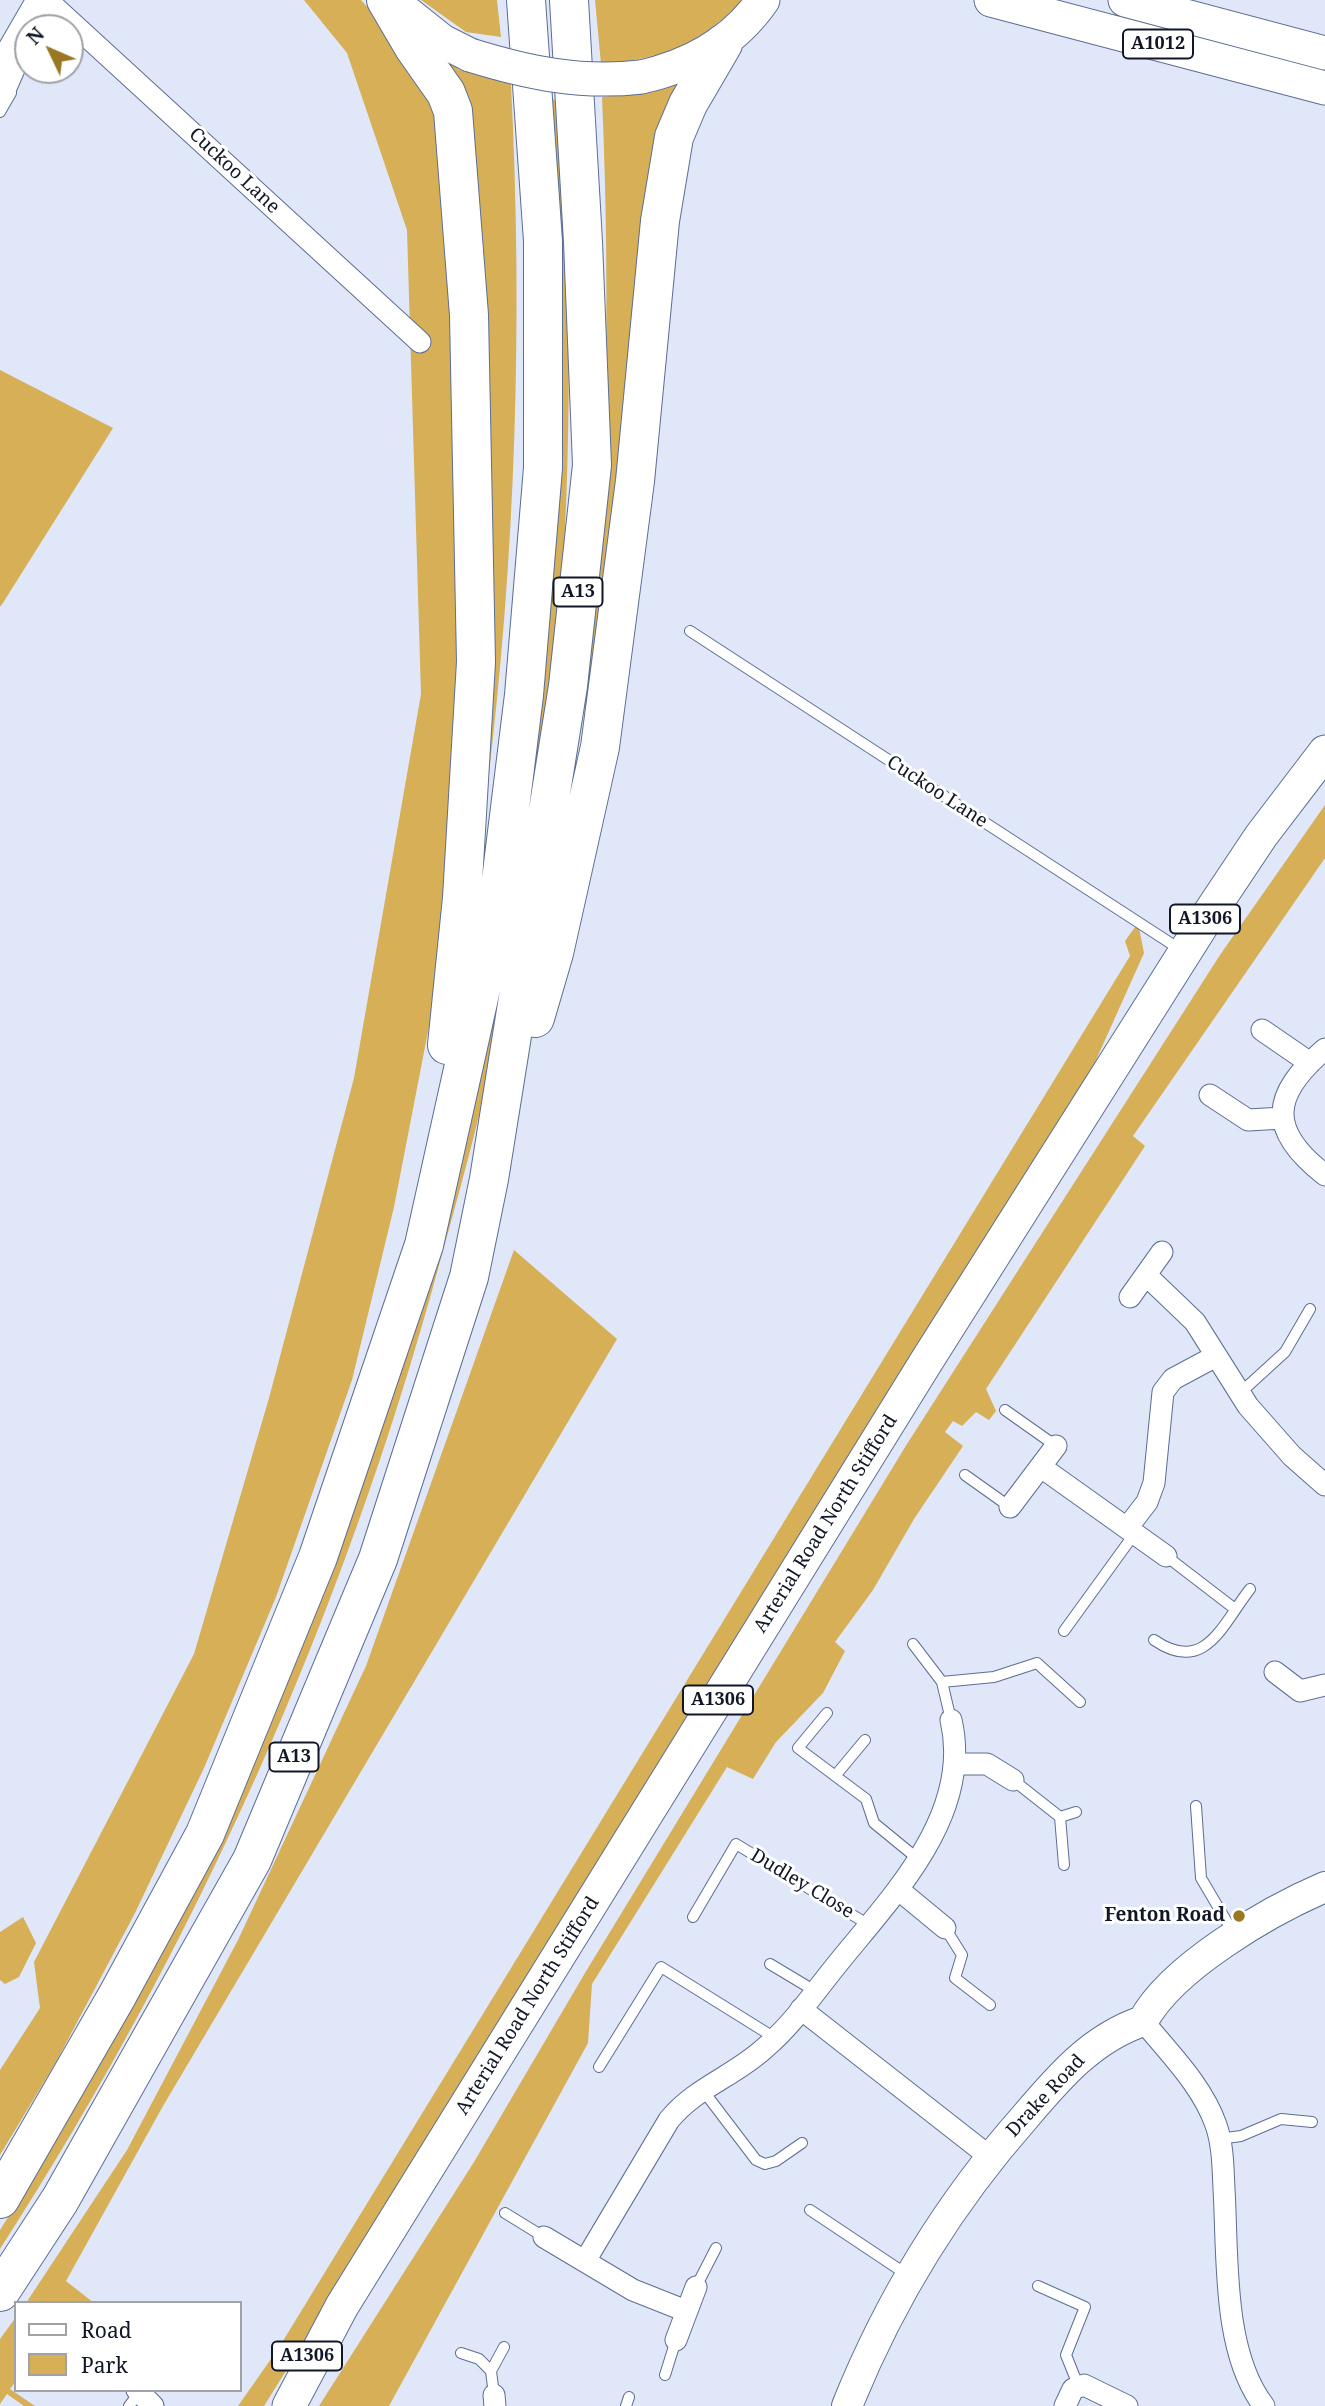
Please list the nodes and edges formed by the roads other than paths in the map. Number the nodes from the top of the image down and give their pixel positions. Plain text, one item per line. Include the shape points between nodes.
1 (389, 0) edge
2 (526, 0) edge
3 (569, 0) edge
4 (991, 0) edge
5 (1125, 0) edge
6 (764, 4) edge
7 (42, 5) edge
8 (723, 44) junction
9 (1325, 53) edge
10 (10, 63) edge
11 (1325, 88) edge
12 (0, 90) edge
13 (0, 112) edge
14 (420, 342) dead end
15 (690, 631) dead end
16 (1325, 752) edge
17 (1184, 952) junction
18 (1262, 1030) dead end
19 (1317, 1056) edge
20 (1210, 1095) dead end
21 (1283, 1118) junction
22 (1325, 1175) edge
23 (489, 1179) junction
24 (424, 1245) junction
25 (1162, 1252) dead end
26 (1146, 1275) junction
27 (1130, 1297) dead end
28 (1310, 1309) dead end
29 (1216, 1356) junction
30 (1239, 1394) junction
31 (1005, 1410) dead end
32 (1056, 1446) joint
33 (1041, 1467) junction
34 (965, 1475) dead end
35 (1325, 1485) edge
36 (1010, 1507) joint
37 (1131, 1531) junction
38 (1166, 1556) joint
39 (1250, 1589) dead end
40 (1234, 1609) junction
41 (1064, 1631) dead end
42 (1154, 1640) dead end
43 (913, 1644) dead end
44 (1275, 1672) dead end
45 (942, 1682) junction
46 (1325, 1685) edge
47 (1080, 1702) dead end
48 (827, 1713) dead end
49 (951, 1720) joint
50 (865, 1740) dead end
51 (956, 1764) junction
52 (835, 1776) junction
53 (1013, 1780) joint
54 (1196, 1806) dead end
55 (1076, 1812) dead end
56 (1060, 1817) junction
57 (918, 1859) junction
58 (1063, 1865) dead end
59 (1325, 1887) edge
60 (898, 1890) junction
61 (693, 1917) dead end
62 (869, 1925) junction
63 (945, 1928) joint
64 (1235, 1937) junction
65 (770, 1964) dead end
66 (815, 1991) junction
67 (990, 2005) dead end
68 (801, 2008) junction
69 (1143, 2021) junction
70 (775, 2038) junction
71 (599, 2067) dead end
72 (702, 2089) junction
73 (1312, 2122) dead end
74 (1219, 2139) junction
75 (802, 2143) dead end
76 (990, 2157) junction
77 (0, 2199) edge
78 (810, 2210) dead end
79 (505, 2213) dead end
80 (544, 2236) joint
81 (716, 2248) dead end
82 (585, 2261) junction
83 (909, 2276) junction
84 (696, 2287) joint
85 (1038, 2287) dead end
86 (0, 2292) edge
87 (342, 2306) junction
88 (687, 2311) junction
89 (676, 2340) joint
90 (504, 2347) dead end
91 (461, 2353) dead end
92 (491, 2371) junction
93 (665, 2375) dead end
94 (1078, 2385) junction
95 (495, 2401) edge
96 (271, 2406) edge
97 (289, 2406) edge
98 (847, 2406) edge
99 (1065, 2406) edge
100 (1127, 2406) edge
101 (1264, 2406) edge

1 - 8 main road, bridge via 442,41 470,55 562,78 607,81 641,77 663,72
1 - 24 highway, A13 via 453,111 469,315 476,662 462,898
2 - 24 highway, A13 via 543,241 543,468 524,695 496,921
3 - 23 highway, A13 via 592,465 568,686
4 - 11 main road, A1012
5 - 9 main road, A1012
6 - 8 main road
7 - 10 street
7 - 14 street, Cuckoo Lane
8 - 23 highway, A13 via 674,137 660,221 635,481 600,747 554,953
10 - 12 street
10 - 13 lane
15 - 17 lane, Cuckoo Lane
16 - 17 main road, Arterial Road North Stifford / A1306 via 1261,836
17 - 87 main road, Arterial Road North Stifford / A1306
18 - 19 street
19 - 21 street via 1293,1080
20 - 21 street via 1248,1120
21 - 22 street via 1287,1137 1300,1155
23 - 86 highway, A13 via 469,1277 378,1559 251,1860 60,2200
24 - 77 highway, A13 via 318,1557 205,1834
25 - 26 street
26 - 27 street
26 - 29 street via 1195,1322
28 - 30 lane via 1285,1352
29 - 30 street
29 - 37 street via 1173,1379 1163,1392 1154,1483
30 - 35 street via 1292,1456
31 - 32 lane
32 - 33 street
33 - 36 street
33 - 37 street
34 - 36 lane
37 - 38 street
37 - 41 lane
38 - 40 lane
39 - 40 lane
40 - 42 lane via 1207,1647 1188,1654
43 - 45 lane, Dudley Close
44 - 46 street via 1300,1691
45 - 47 lane via 994,1677 1037,1662
45 - 49 lane, Dudley Close
48 - 52 lane via 798,1748
49 - 51 street, Dudley Close
50 - 52 lane
51 - 53 street via 987,1764
51 - 57 street, Dudley Close via 937,1826
52 - 57 lane via 866,1799 874,1823
53 - 56 lane
54 - 64 lane via 1201,1878
55 - 56 lane
56 - 58 lane
57 - 60 street, Dudley Close
59 - 64 street
60 - 62 street, Dudley Close
60 - 63 street
61 - 62 lane, Dudley Close via 736,1844
62 - 66 street, Dudley Close
63 - 67 lane via 962,1955 955,1978
64 - 69 street via 1173,1981
65 - 66 lane
66 - 68 street, Dudley Close
68 - 70 street, Dudley Close
68 - 76 street
69 - 74 street via 1206,2101
69 - 76 street, Drake Road via 1121,2029 1064,2071
70 - 71 lane via 661,1967
70 - 72 street, Dudley Close
72 - 75 lane via 756,2160 765,2164 776,2161
72 - 82 street, Dudley Close via 669,2120
73 - 74 lane via 1281,2119 1241,2136
74 - 101 street via 1234,2332 1241,2367
76 - 83 street, Drake Road
78 - 83 lane
79 - 80 lane
80 - 82 street
81 - 84 lane
82 - 88 street via 633,2290
83 - 98 street, Drake Road
84 - 88 street
85 - 94 lane via 1085,2307 1066,2354
87 - 96 main road, Arterial Road North Stifford / A1306
87 - 97 main road, Arterial Road North Stifford / A1306
88 - 89 street
89 - 93 lane
90 - 92 lane
91 - 92 lane
92 - 95 lane
94 - 99 street
94 - 100 street via 1094,2388

